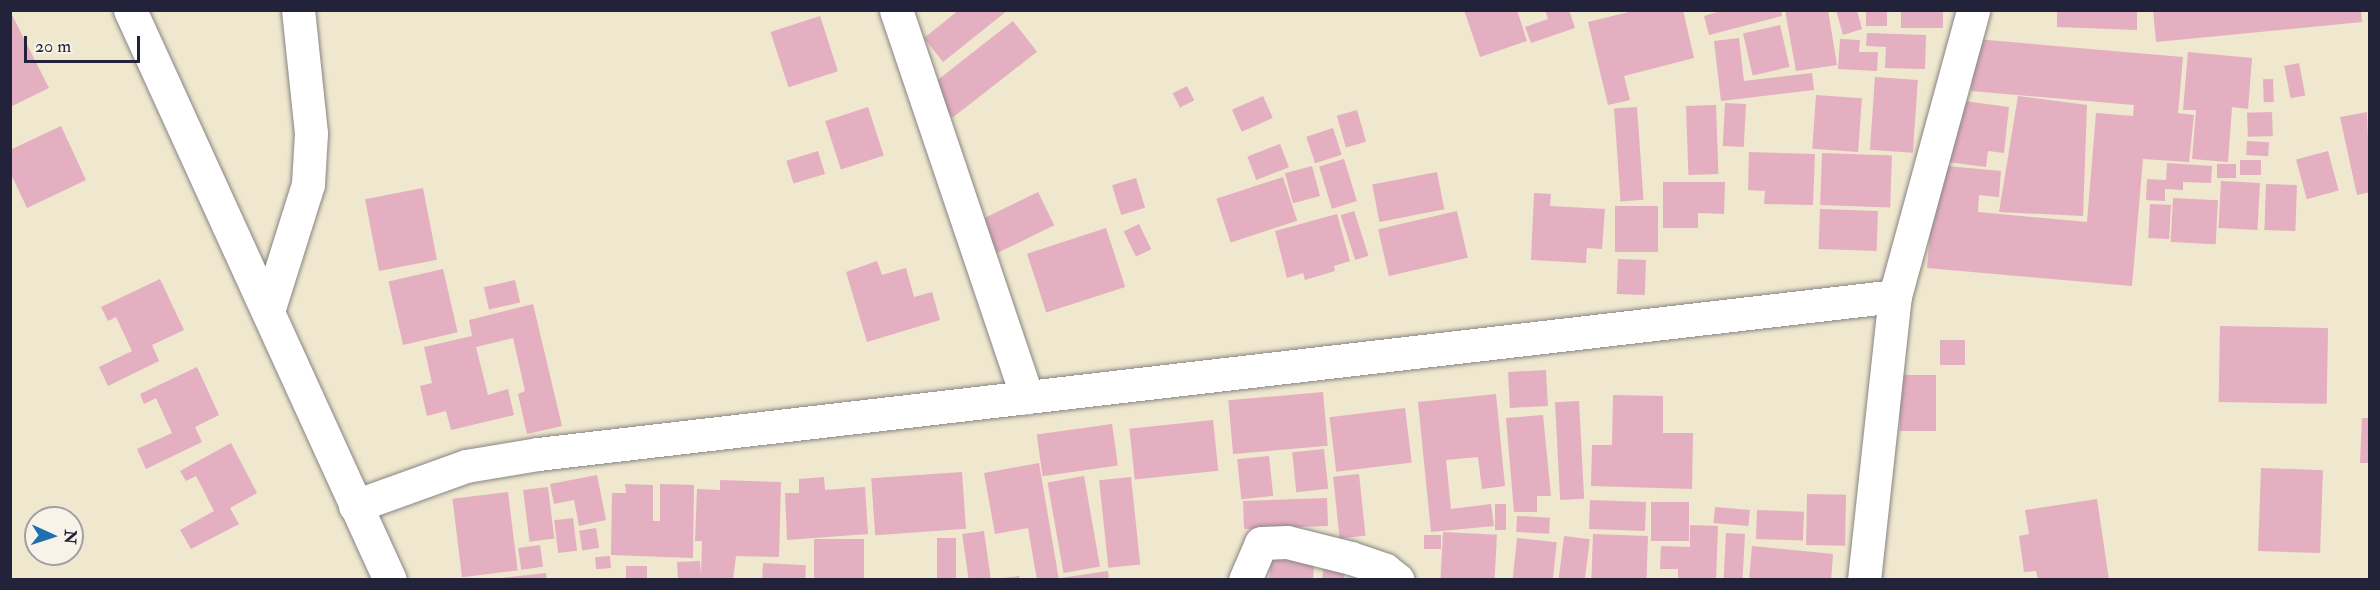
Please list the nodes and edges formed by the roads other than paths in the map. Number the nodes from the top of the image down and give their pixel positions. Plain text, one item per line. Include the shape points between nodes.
1 (130, 10) edge
2 (298, 10) edge
3 (896, 10) edge
4 (1973, 10) edge
5 (1895, 296) junction
6 (269, 308) junction
7 (1027, 397) junction
8 (355, 506) junction
9 (390, 579) edge
10 (1245, 579) edge
11 (1398, 579) edge
12 (1864, 579) edge

1 - 6 street
2 - 6 street via 311,132 309,184
3 - 7 street
4 - 5 street
5 - 7 street
5 - 12 street
6 - 8 street
7 - 8 street via 466,466
8 - 9 street
10 - 11 street via 1262,543 1287,542 1351,558

